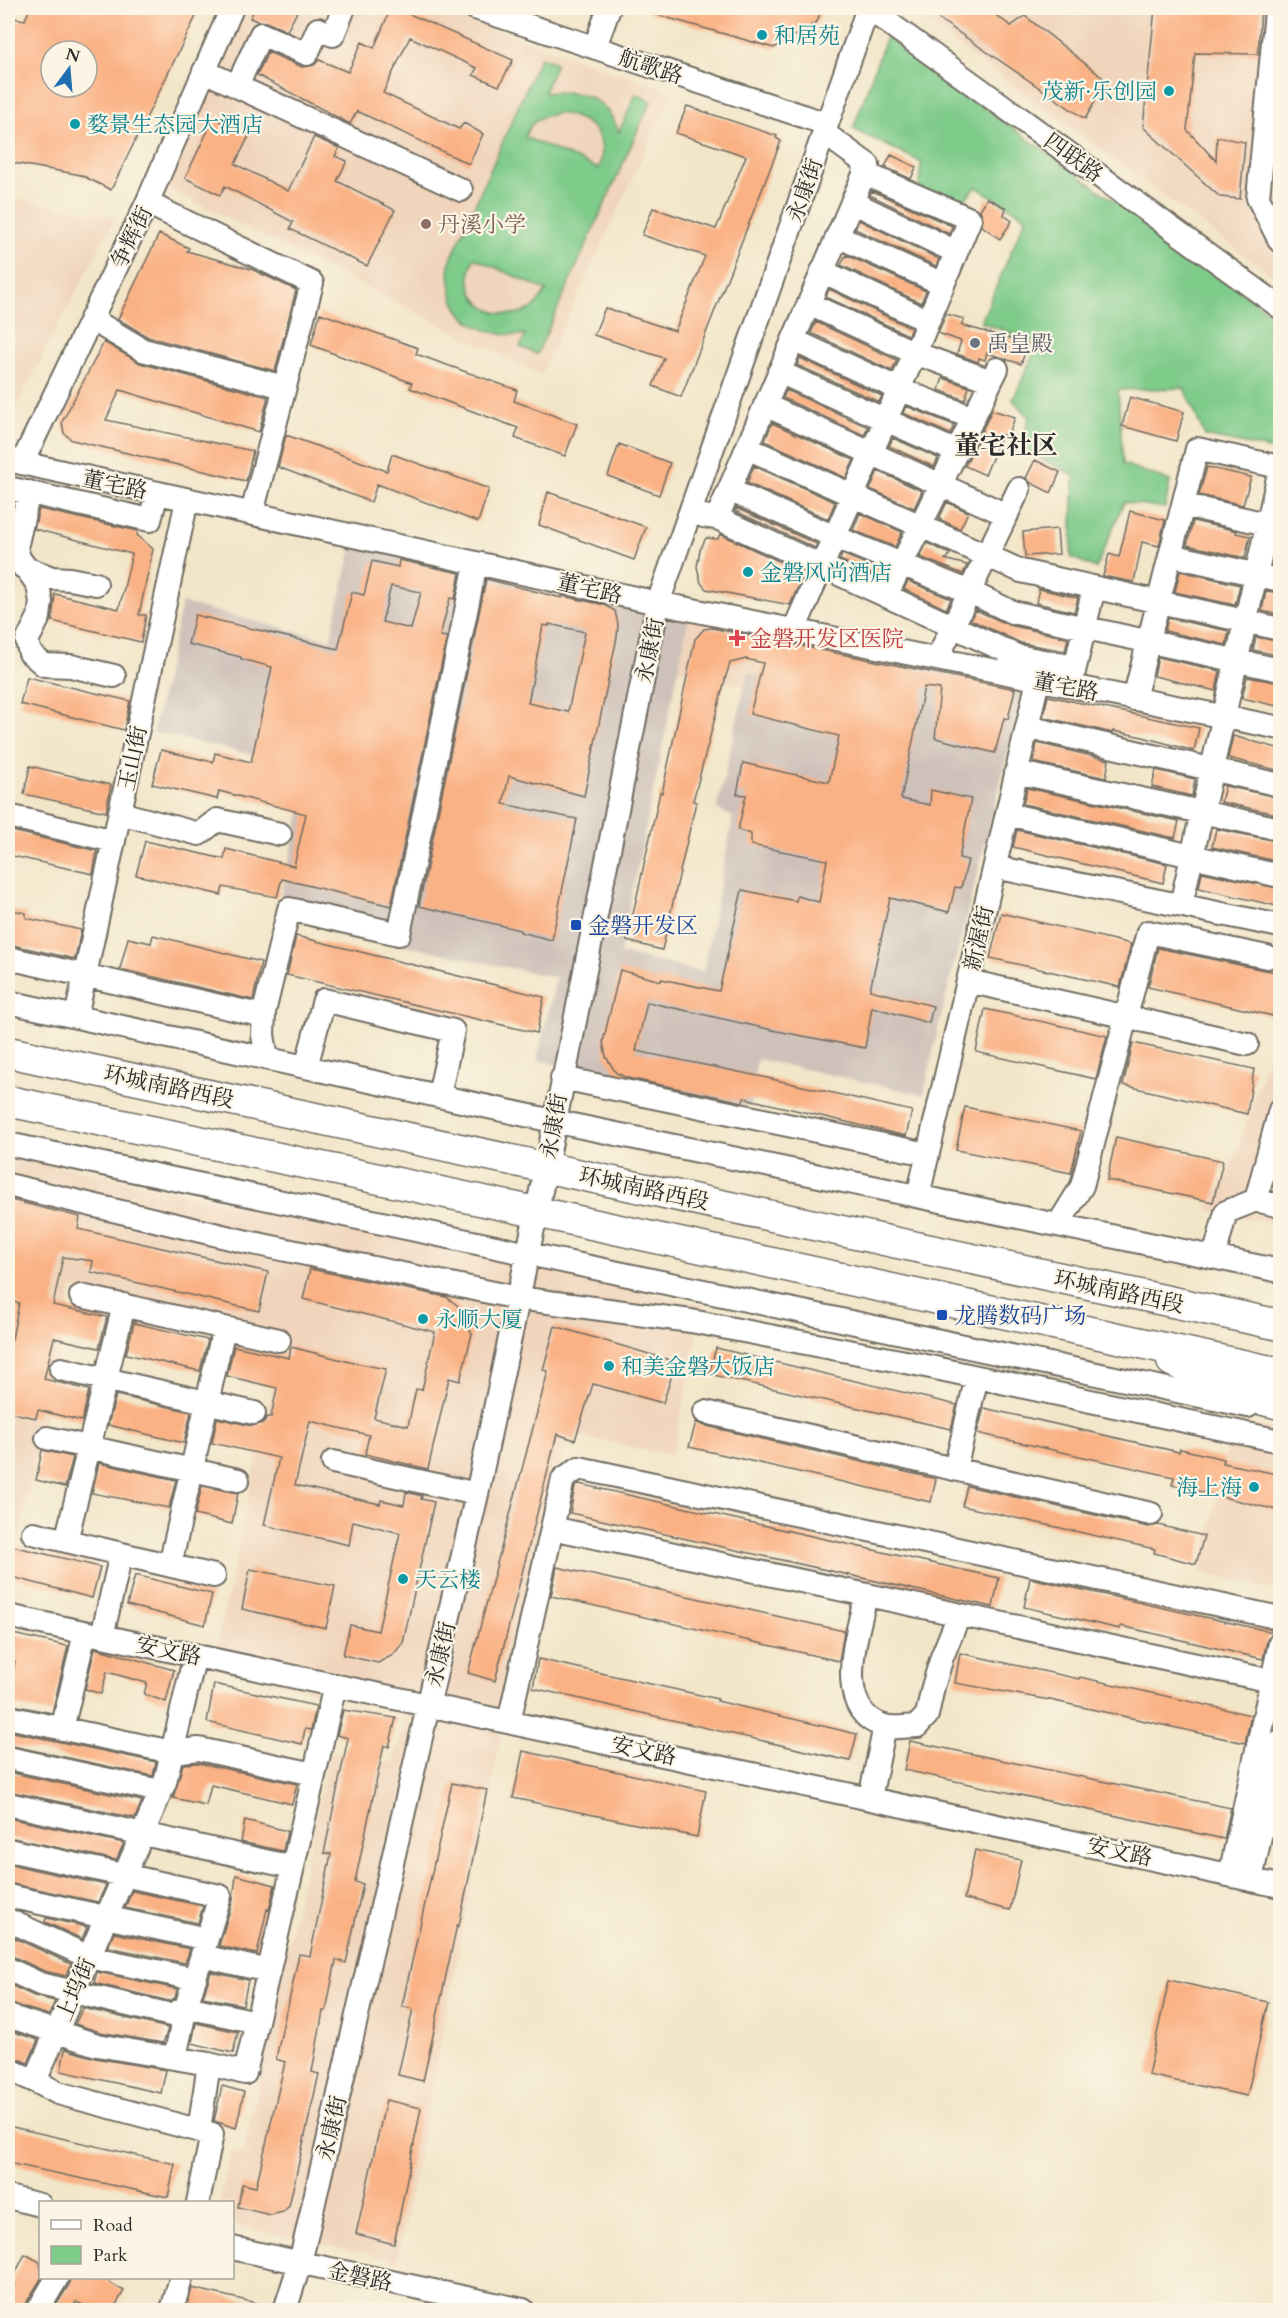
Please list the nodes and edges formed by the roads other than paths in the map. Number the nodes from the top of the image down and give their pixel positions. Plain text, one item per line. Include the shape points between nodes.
1 (232, 8) edge
2 (344, 8) edge
3 (475, 8) edge
4 (609, 8) edge
5 (868, 8) edge
6 (1281, 8) edge
7 (595, 47) junction
8 (204, 71) junction
9 (237, 86) junction
10 (826, 128) junction
11 (864, 173) junction
12 (461, 190) dead end
13 (852, 202) junction
14 (147, 203) junction
15 (837, 236) junction
16 (1281, 241) edge
17 (956, 252) junction
18 (822, 271) junction
19 (943, 284) junction
20 (809, 304) junction
21 (1281, 307) edge
22 (92, 319) junction
23 (928, 321) junction
24 (793, 340) junction
25 (915, 353) junction
26 (779, 372) junction
27 (284, 387) junction
28 (899, 389) junction
29 (765, 405) junction
30 (973, 418) junction
31 (885, 420) junction
32 (747, 448) junction
33 (957, 452) junction
34 (871, 453) junction
35 (15, 461) edge
36 (1281, 468) edge
37 (941, 485) junction
38 (1019, 489) dead end
39 (18, 490) edge
40 (729, 490) junction
41 (157, 493) junction
42 (853, 495) junction
43 (187, 500) junction
44 (1183, 505) junction
45 (252, 513) junction
46 (689, 515) junction
47 (1007, 515) junction
48 (717, 518) junction
49 (921, 525) junction
50 (1274, 526) edge
51 (835, 537) junction
52 (1170, 555) junction
53 (988, 556) junction
54 (476, 563) junction
55 (902, 564) junction
56 (18, 566) edge
57 (822, 567) junction
58 (1257, 575) junction
59 (1281, 580) edge
60 (96, 584) dead end
61 (1094, 588) junction
62 (970, 592) junction
63 (886, 596) junction
64 (658, 603) junction
65 (1158, 603) junction
66 (1246, 622) junction
67 (953, 626) junction
68 (1084, 628) junction
69 (1281, 629) edge
70 (794, 630) junction
71 (1148, 642) junction
72 (937, 659) junction
73 (1237, 661) junction
74 (1281, 670) edge
75 (114, 676) dead end
76 (1073, 677) junction
77 (1038, 680) junction
78 (1134, 699) junction
79 (1225, 717) junction
80 (1027, 727) junction
81 (1281, 728) edge
82 (1213, 769) junction
83 (1017, 772) junction
84 (1281, 784) edge
85 (1203, 812) junction
86 (120, 813) junction
87 (1006, 814) junction
88 (8, 816) edge
89 (1281, 829) edge
90 (280, 834) dead end
91 (114, 841) junction
92 (1193, 856) junction
93 (994, 867) junction
94 (1281, 876) edge
95 (1181, 905) junction
96 (1281, 926) edge
97 (1267, 957) dead end
98 (8, 958) edge
99 (84, 975) junction
100 (968, 981) junction
101 (8, 1002) edge
102 (264, 1016) junction
103 (76, 1017) junction
104 (1126, 1017) junction
105 (1247, 1044) dead end
106 (8, 1052) edge
107 (267, 1059) junction
108 (306, 1067) junction
109 (562, 1078) junction
110 (439, 1095) junction
111 (8, 1101) edge
112 (1281, 1110) edge
113 (553, 1121) junction
114 (8, 1144) edge
115 (927, 1154) junction
116 (546, 1167) junction
117 (8, 1185) edge
118 (918, 1196) junction
119 (1256, 1200) junction
120 (1281, 1206) edge
121 (536, 1212) junction
122 (1058, 1225) junction
123 (528, 1253) junction
124 (1214, 1257) junction
125 (1281, 1271) edge
126 (81, 1296) dead end
127 (518, 1298) junction
128 (124, 1305) junction
129 (1281, 1325) edge
130 (224, 1328) junction
131 (279, 1340) dead end
132 (1135, 1342) junction
133 (61, 1370) dead end
134 (1281, 1373) edge
135 (977, 1377) junction
136 (106, 1379) junction
137 (208, 1402) junction
138 (1281, 1404) edge
139 (705, 1412) dead end
140 (254, 1413) dead end
141 (1281, 1413) edge
142 (47, 1438) dead end
143 (1281, 1441) edge
144 (89, 1447) junction
145 (333, 1462) dead end
146 (955, 1469) junction
147 (192, 1470) junction
148 (238, 1480) dead end
149 (477, 1494) junction
150 (1151, 1514) dead end
151 (552, 1528) junction
152 (33, 1533) dead end
153 (66, 1541) junction
154 (121, 1554) junction
155 (170, 1566) junction
156 (214, 1576) dead end
157 (866, 1595) junction
158 (959, 1615) junction
159 (8, 1616) edge
160 (1281, 1618) edge
161 (93, 1634) junction
162 (1281, 1643) edge
163 (195, 1655) junction
164 (1272, 1682) junction
165 (335, 1685) junction
166 (429, 1705) junction
167 (8, 1717) edge
168 (509, 1722) junction
169 (885, 1726) junction
170 (62, 1729) junction
171 (1281, 1741) edge
172 (172, 1752) junction
173 (8, 1758) edge
174 (314, 1774) junction
175 (160, 1791) junction
176 (870, 1798) junction
177 (8, 1804) edge
178 (143, 1833) junction
179 (8, 1850) edge
180 (292, 1867) junction
181 (124, 1876) junction
182 (1240, 1877) junction
183 (1281, 1886) edge
184 (8, 1896) edge
185 (106, 1917) junction
186 (8, 1920) edge
187 (204, 1948) junction
188 (89, 1957) junction
189 (8, 1969) edge
190 (268, 1971) junction
191 (195, 1979) junction
192 (74, 1992) junction
193 (186, 2007) junction
194 (8, 2016) edge
195 (257, 2022) junction
196 (56, 2033) junction
197 (175, 2057) junction
198 (209, 2064) junction
199 (8, 2069) edge
200 (35, 2081) junction
201 (200, 2130) junction
202 (8, 2197) edge
203 (198, 2201) edge
204 (39, 2205) edge
205 (234, 2248) edge
206 (300, 2263) junction
207 (56, 2279) edge
208 (180, 2279) edge
209 (38, 2310) edge
210 (172, 2310) edge
211 (285, 2310) edge
212 (523, 2310) edge

1 - 8 street, 争辉街
2 - 9 street via 333,35 318,29 307,54 261,34
3 - 7 street, 航歌路
4 - 7 street
5 - 10 street, 永康街
5 - 21 street, 四联路
6 - 16 street via 1276,11 1258,198
7 - 10 street, 航歌路
8 - 9 street
8 - 14 street, 争辉街
9 - 12 street
10 - 11 street, 航歌路 via 868,165
10 - 46 street, 永康街
11 - 13 street
11 - 17 street via 970,219
13 - 15 street
13 - 17 street
14 - 22 street, 争辉街
14 - 27 street via 312,283
15 - 18 street
15 - 19 street
17 - 19 street
18 - 20 street
18 - 23 street
19 - 23 street
20 - 24 street
20 - 25 street
22 - 27 street via 142,350
22 - 35 street, 争辉街
23 - 25 street
24 - 26 street
24 - 28 street
25 - 28 street
25 - 30 street via 994,375
26 - 29 street
26 - 31 street
27 - 45 street
28 - 30 street
28 - 31 street
29 - 32 street
29 - 34 street
30 - 33 street
31 - 33 street
31 - 34 street
32 - 40 street
32 - 42 street
33 - 37 street
34 - 37 street
34 - 42 street
35 - 41 street, 董宅路
36 - 44 street via 1197,449
36 - 50 street
37 - 47 street
37 - 49 street
38 - 47 street
39 - 41 street via 150,520
39 - 56 street
40 - 48 street
40 - 51 street
41 - 43 street, 董宅路
42 - 49 street
42 - 51 street
43 - 45 street, 董宅路
43 - 86 street, 玉山街
44 - 50 street
44 - 52 street
45 - 54 street, 董宅路
46 - 48 street
46 - 64 street, 永康街
47 - 53 street
48 - 57 street
49 - 53 street
49 - 55 street
50 - 58 street
51 - 55 street
51 - 57 street
52 - 58 street
52 - 65 street
53 - 61 street via 1020,571
53 - 62 street
54 - 64 street, 董宅路
54 - 102 street via 399,934 289,909
55 - 62 street
55 - 63 street
56 - 60 street via 52,579
56 - 75 street via 38,585 41,602 39,618 27,641 30,653 44,665 70,666
57 - 63 street
57 - 70 street
58 - 59 street
58 - 66 street
61 - 65 street
61 - 68 street
62 - 67 street
62 - 68 street via 1012,612
63 - 67 street
64 - 70 street, 董宅路
64 - 109 street, 永康街
65 - 66 street
65 - 71 street
66 - 69 street
66 - 73 street
67 - 72 street
67 - 76 street
68 - 71 street
68 - 76 street
70 - 72 street, 董宅路
71 - 73 street
71 - 78 street
72 - 77 street, 董宅路
73 - 74 street
73 - 79 street
76 - 77 street, 董宅路
76 - 78 street, 董宅路
77 - 80 street, 新渥街
78 - 79 street, 董宅路
79 - 81 street, 董宅路
79 - 82 street
80 - 82 street
80 - 83 street, 新渥街
82 - 84 street
82 - 85 street
83 - 85 street
83 - 87 street, 新渥街
85 - 89 street
85 - 92 street
86 - 90 street via 198,834 217,820
86 - 91 street, 玉山街
87 - 92 street
87 - 93 street, 新渥街
88 - 91 street
91 - 99 street, 玉山街
92 - 94 street
92 - 95 street
93 - 95 street
93 - 100 street, 新渥街
95 - 96 street
97 - 104 street via 1148,932
98 - 99 street
99 - 102 street
99 - 103 street, 玉山街
100 - 104 street
100 - 115 street, 新渥街
101 - 103 street
102 - 107 street
103 - 107 street
104 - 105 street
104 - 122 street via 1082,1186
106 - 116 main road, 环城南路西段
107 - 108 street
108 - 110 street
108 - 110 street via 324,1000 453,1030
109 - 113 street, 永康街
109 - 115 street
110 - 113 street
111 - 121 main road, 环城南路西段
112 - 119 street
113 - 116 street, 永康街
113 - 118 street
114 - 123 street
115 - 118 street, 新渥街
116 - 121 street, 永康街
116 - 129 main road, 环城南路西段
117 - 127 street via 243,1241
118 - 122 street
119 - 120 street
119 - 124 street via 1226,1212
121 - 123 street, 永康街
121 - 132 main road, 环城南路西段
122 - 124 street
123 - 127 street, 永康街
123 - 141 street
124 - 125 street
126 - 128 street
127 - 135 street via 691,1321
127 - 149 street, 永康街
128 - 130 street
128 - 136 street
130 - 131 street
130 - 137 street
132 - 134 main road, 环城南路西段
132 - 138 main road via 1242,1395
133 - 136 street
135 - 143 street
135 - 146 street
136 - 137 street
136 - 144 street
137 - 140 street
137 - 147 street
139 - 146 street
142 - 144 street
144 - 147 street
144 - 153 street
145 - 149 street
146 - 150 street
147 - 148 street
147 - 155 street
149 - 166 street, 永康街
151 - 157 street
151 - 160 street via 563,1479 579,1467
151 - 168 street
152 - 153 street
153 - 154 street
154 - 155 street
154 - 161 street
155 - 156 street
157 - 158 street
157 - 169 street via 850,1665 852,1686 859,1706 869,1718
158 - 164 street
158 - 169 street via 942,1657 927,1715 917,1726
159 - 161 street, 安文路
161 - 163 street, 安文路
161 - 170 street
162 - 164 street
163 - 165 street, 安文路
163 - 172 street, 上坞街
164 - 182 street
165 - 166 street, 安文路
165 - 174 street
166 - 168 street, 安文路
166 - 206 street, 永康街
167 - 170 street
168 - 176 street, 安文路
169 - 176 street
170 - 172 street
171 - 182 street
172 - 174 street via 199,1749
172 - 175 street, 上坞街
173 - 175 street
174 - 180 street
175 - 178 street, 上坞街
176 - 182 street, 安文路
177 - 178 street
178 - 180 street
178 - 181 street, 上坞街
179 - 181 street
180 - 190 street
181 - 185 street, 上坞街
181 - 187 street via 220,1896
182 - 183 street, 安文路
184 - 185 street
185 - 187 street
185 - 188 street, 上坞街
186 - 188 street
187 - 190 street
187 - 191 street
188 - 191 street
188 - 192 street, 上坞街
189 - 192 street via 40,1984
190 - 195 street
191 - 193 street
192 - 193 street via 171,2015
192 - 196 street, 上坞街
193 - 195 street
193 - 197 street
194 - 196 street
195 - 198 street via 245,2073
196 - 197 street via 98,2045
196 - 200 street, 上坞街
197 - 198 street
198 - 201 street
199 - 200 street
200 - 201 street via 58,2093
201 - 203 street via 212,2134
202 - 204 street
205 - 206 street, 金磐路
206 - 211 street, 永康街
206 - 212 street, 金磐路
207 - 209 street
208 - 210 street

